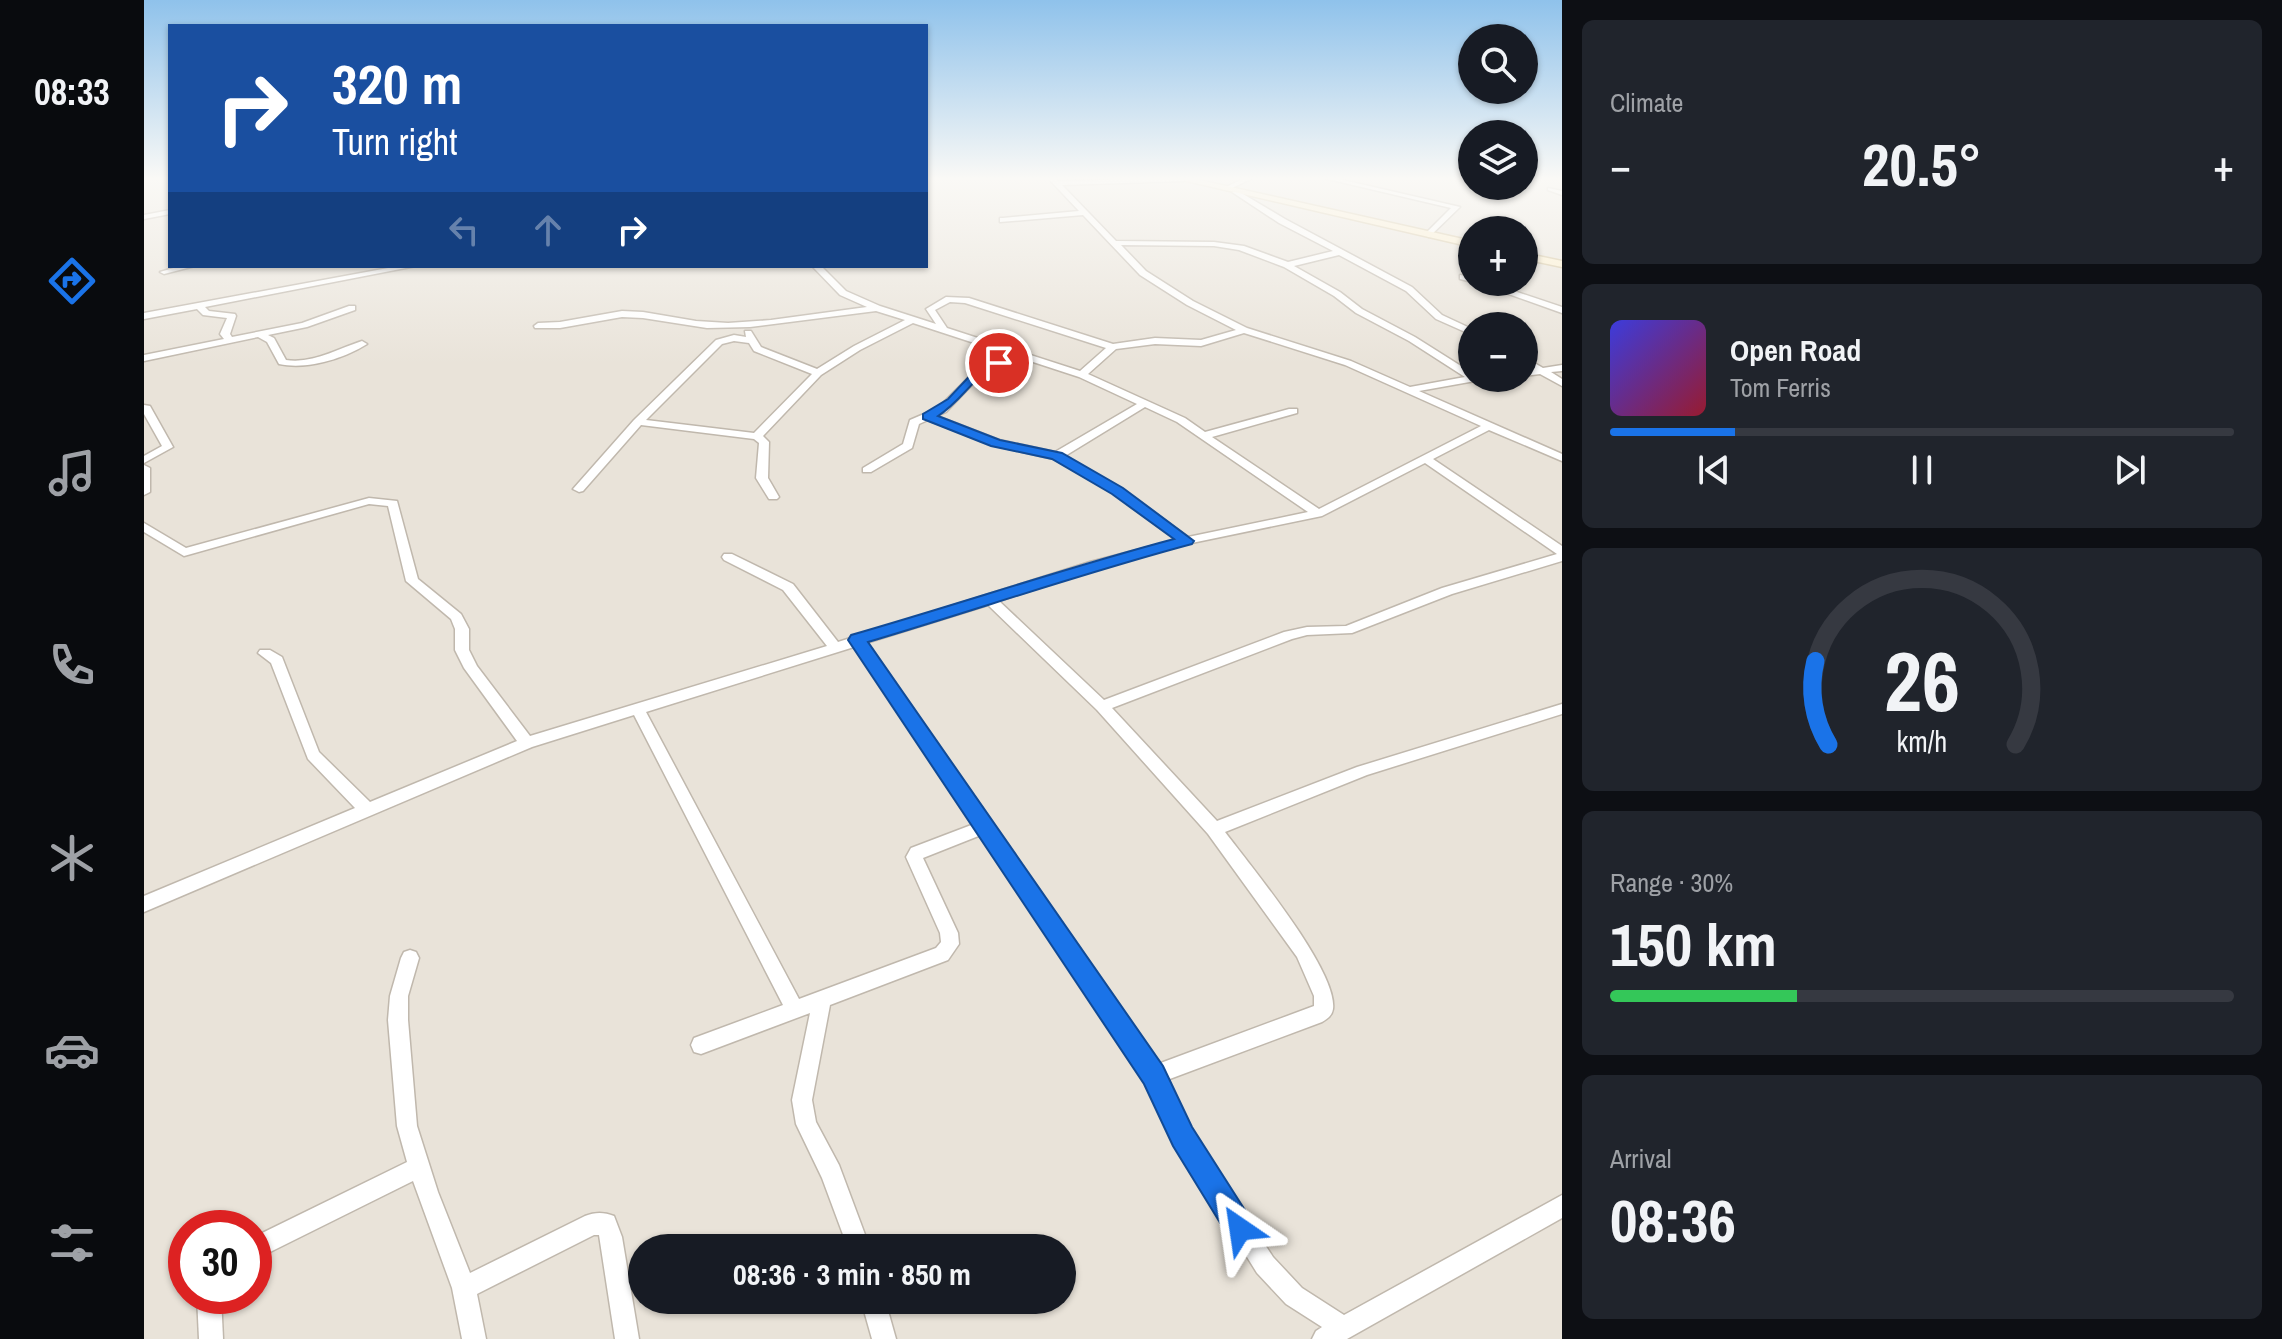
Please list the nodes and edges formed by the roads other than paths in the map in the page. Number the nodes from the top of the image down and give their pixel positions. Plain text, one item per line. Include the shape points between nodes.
1 (1109, 239) edge
2 (1317, 239) edge
3 (1112, 243) junction
4 (1340, 252) junction
5 (1538, 259) edge
6 (1562, 264) edge
7 (1287, 265) junction
8 (182, 268) edge
9 (401, 268) edge
10 (819, 268) edge
11 (164, 272) dead end
12 (1520, 296) edge
13 (199, 306) junction
14 (352, 308) dead end
15 (877, 308) junction
16 (1562, 310) edge
17 (144, 316) edge
18 (910, 321) junction
19 (743, 325) junction
20 (1458, 325) edge
21 (538, 326) dead end
22 (943, 328) junction
23 (1244, 330) junction
24 (261, 335) junction
25 (227, 337) junction
26 (753, 341) junction
27 (362, 344) dead end
28 (1113, 347) junction
29 (144, 358) edge
30 (1025, 358) junction
31 (1458, 368) edge
32 (1538, 368) edge
33 (1562, 368) edge
34 (1544, 371) junction
35 (1538, 372) edge
36 (818, 373) junction
37 (1082, 375) junction
38 (1458, 380) edge
39 (1562, 383) edge
40 (1408, 390) junction
41 (1145, 403) junction
42 (146, 408) dead end
43 (1293, 411) dead end
44 (928, 416) junction
45 (638, 422) junction
46 (1490, 425) junction
47 (1206, 435) junction
48 (757, 436) junction
49 (1057, 456) junction
50 (1562, 458) edge
51 (1426, 459) junction
52 (144, 460) edge
53 (144, 468) edge
54 (867, 470) dead end
55 (579, 489) dead end
56 (144, 492) edge
57 (773, 497) dead end
58 (1318, 514) junction
59 (144, 527) edge
60 (1186, 541) junction
61 (1562, 554) edge
62 (728, 557) dead end
63 (990, 600) junction
64 (857, 640) junction
65 (835, 647) junction
66 (265, 653) dead end
67 (1102, 706) junction
68 (637, 708) junction
69 (1562, 709) edge
70 (527, 743) junction
71 (367, 810) junction
72 (985, 827) junction
73 (1214, 829) junction
74 (144, 904) edge
75 (410, 958) dead end
76 (822, 1000) junction
77 (795, 1010) junction
78 (701, 1045) dead end
79 (1154, 1075) junction
80 (419, 1167) junction
81 (1562, 1206) edge
82 (854, 1234) edge
83 (272, 1240) edge
84 (464, 1288) junction
85 (210, 1314) edge
86 (877, 1314) edge
87 (1334, 1333) edge
88 (211, 1339) edge
89 (474, 1339) edge
90 (627, 1339) edge
91 (884, 1339) edge

1 - 3 street
2 - 4 street
3 - 7 street via 1214,244
3 - 23 street via 1155,282
4 - 7 street
4 - 20 street via 1409,289 1433,313
5 - 6 main road
7 - 31 street
8 - 11 street
9 - 13 street
10 - 15 street via 843,293
12 - 16 street
13 - 17 street
13 - 25 street via 206,313 232,316
14 - 24 street
15 - 18 street
15 - 19 street
18 - 22 street
18 - 36 street
19 - 21 street via 623,314
19 - 26 street
22 - 28 street via 930,309 956,298
22 - 30 street
23 - 28 street via 1201,343 1155,341
23 - 40 street via 1348,363
24 - 25 street
24 - 27 street via 271,340 287,364 307,363
25 - 29 street
26 - 36 street via 757,349
26 - 45 street via 719,342
28 - 37 street
30 - 37 street
30 - 44 street via 983,368 952,402
32 - 34 street
33 - 34 street
34 - 35 street
34 - 39 street
36 - 48 street
37 - 41 street
38 - 40 street
40 - 46 street
41 - 47 street
41 - 49 street
42 - 52 street via 168,447
43 - 47 street
44 - 49 street via 996,443
44 - 54 street via 914,422 908,446
45 - 48 street
45 - 55 street
46 - 50 street
46 - 51 street
47 - 58 street
48 - 57 street via 764,442 762,478
49 - 60 street
51 - 58 street
51 - 61 street
53 - 56 street
58 - 60 street
59 - 70 street via 184,552 369,501 393,503 412,581 456,617 471,668
60 - 63 street
61 - 67 street via 1347,630 1289,635
62 - 65 street via 788,587
63 - 64 street
63 - 67 street
64 - 65 street
64 - 72 street
65 - 68 street
66 - 71 street via 277,660 313,755
67 - 73 street
68 - 70 street
68 - 77 street
69 - 73 street via 1362,771
70 - 71 street
71 - 74 street
72 - 76 street via 914,857 949,933 950,944 942,954
72 - 79 street
73 - 79 street via 1304,952 1324,1010
75 - 80 street via 398,1020 407,1126
76 - 77 street
76 - 82 street via 802,1100 806,1124
77 - 78 street
79 - 87 street via 1183,1136 1265,1265
80 - 83 street
80 - 84 street
81 - 87 street
84 - 89 street
84 - 90 street via 593,1224 606,1224
85 - 88 street
86 - 91 street

